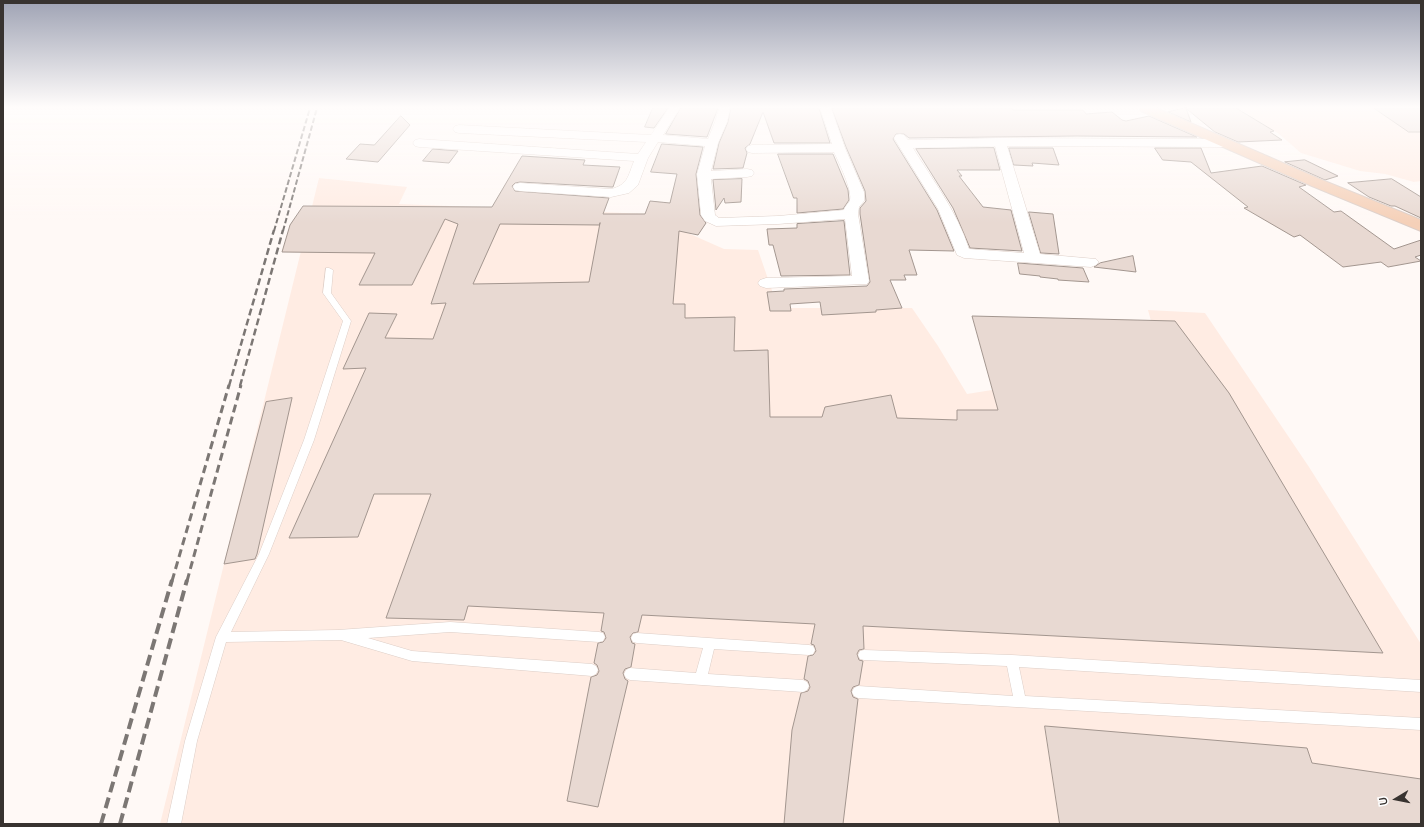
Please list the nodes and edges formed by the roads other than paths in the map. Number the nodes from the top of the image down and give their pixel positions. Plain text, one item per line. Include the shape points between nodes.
1 (472, 147) edge
2 (649, 147) edge
3 (711, 147) edge
4 (906, 147) edge
5 (1001, 147) edge
6 (1233, 147) edge
7 (839, 148) joint
8 (752, 149) dead end
9 (642, 158) junction
10 (747, 173) dead end
11 (704, 174) junction
12 (520, 187) dead end
13 (851, 214) junction
14 (1421, 226) edge
15 (1033, 257) junction
16 (1091, 262) dead end
17 (329, 270) dead end
18 (766, 283) dead end
19 (338, 635) junction
20 (222, 636) junction
21 (599, 637) dead end
22 (637, 638) dead end
23 (710, 642) junction
24 (810, 650) dead end
25 (864, 655) dead end
26 (1012, 661) junction
27 (592, 670) dead end
28 (630, 674) dead end
29 (701, 678) junction
30 (802, 686) dead end
31 (1421, 686) edge
32 (858, 692) dead end
33 (1020, 702) junction
34 (1421, 724) edge
35 (174, 824) edge

1 - 9 street
2 - 9 street
3 - 11 street
4 - 15 street via 948,212 962,252
5 - 15 street
6 - 14 main road
7 - 8 street
7 - 13 street via 857,192 857,201 852,206
9 - 12 street via 631,185 624,190 611,193
10 - 11 street
11 - 13 street via 708,215 716,222
13 - 18 street via 868,281
15 - 16 street
17 - 20 lane via 327,294 347,321 309,440 264,554
19 - 20 lane
19 - 21 lane via 450,627
19 - 27 lane via 412,656
20 - 35 lane via 191,741
22 - 23 lane
23 - 24 lane
23 - 29 lane
25 - 26 lane
26 - 31 lane
26 - 33 lane
28 - 29 lane
29 - 30 lane
32 - 33 lane
33 - 34 lane

